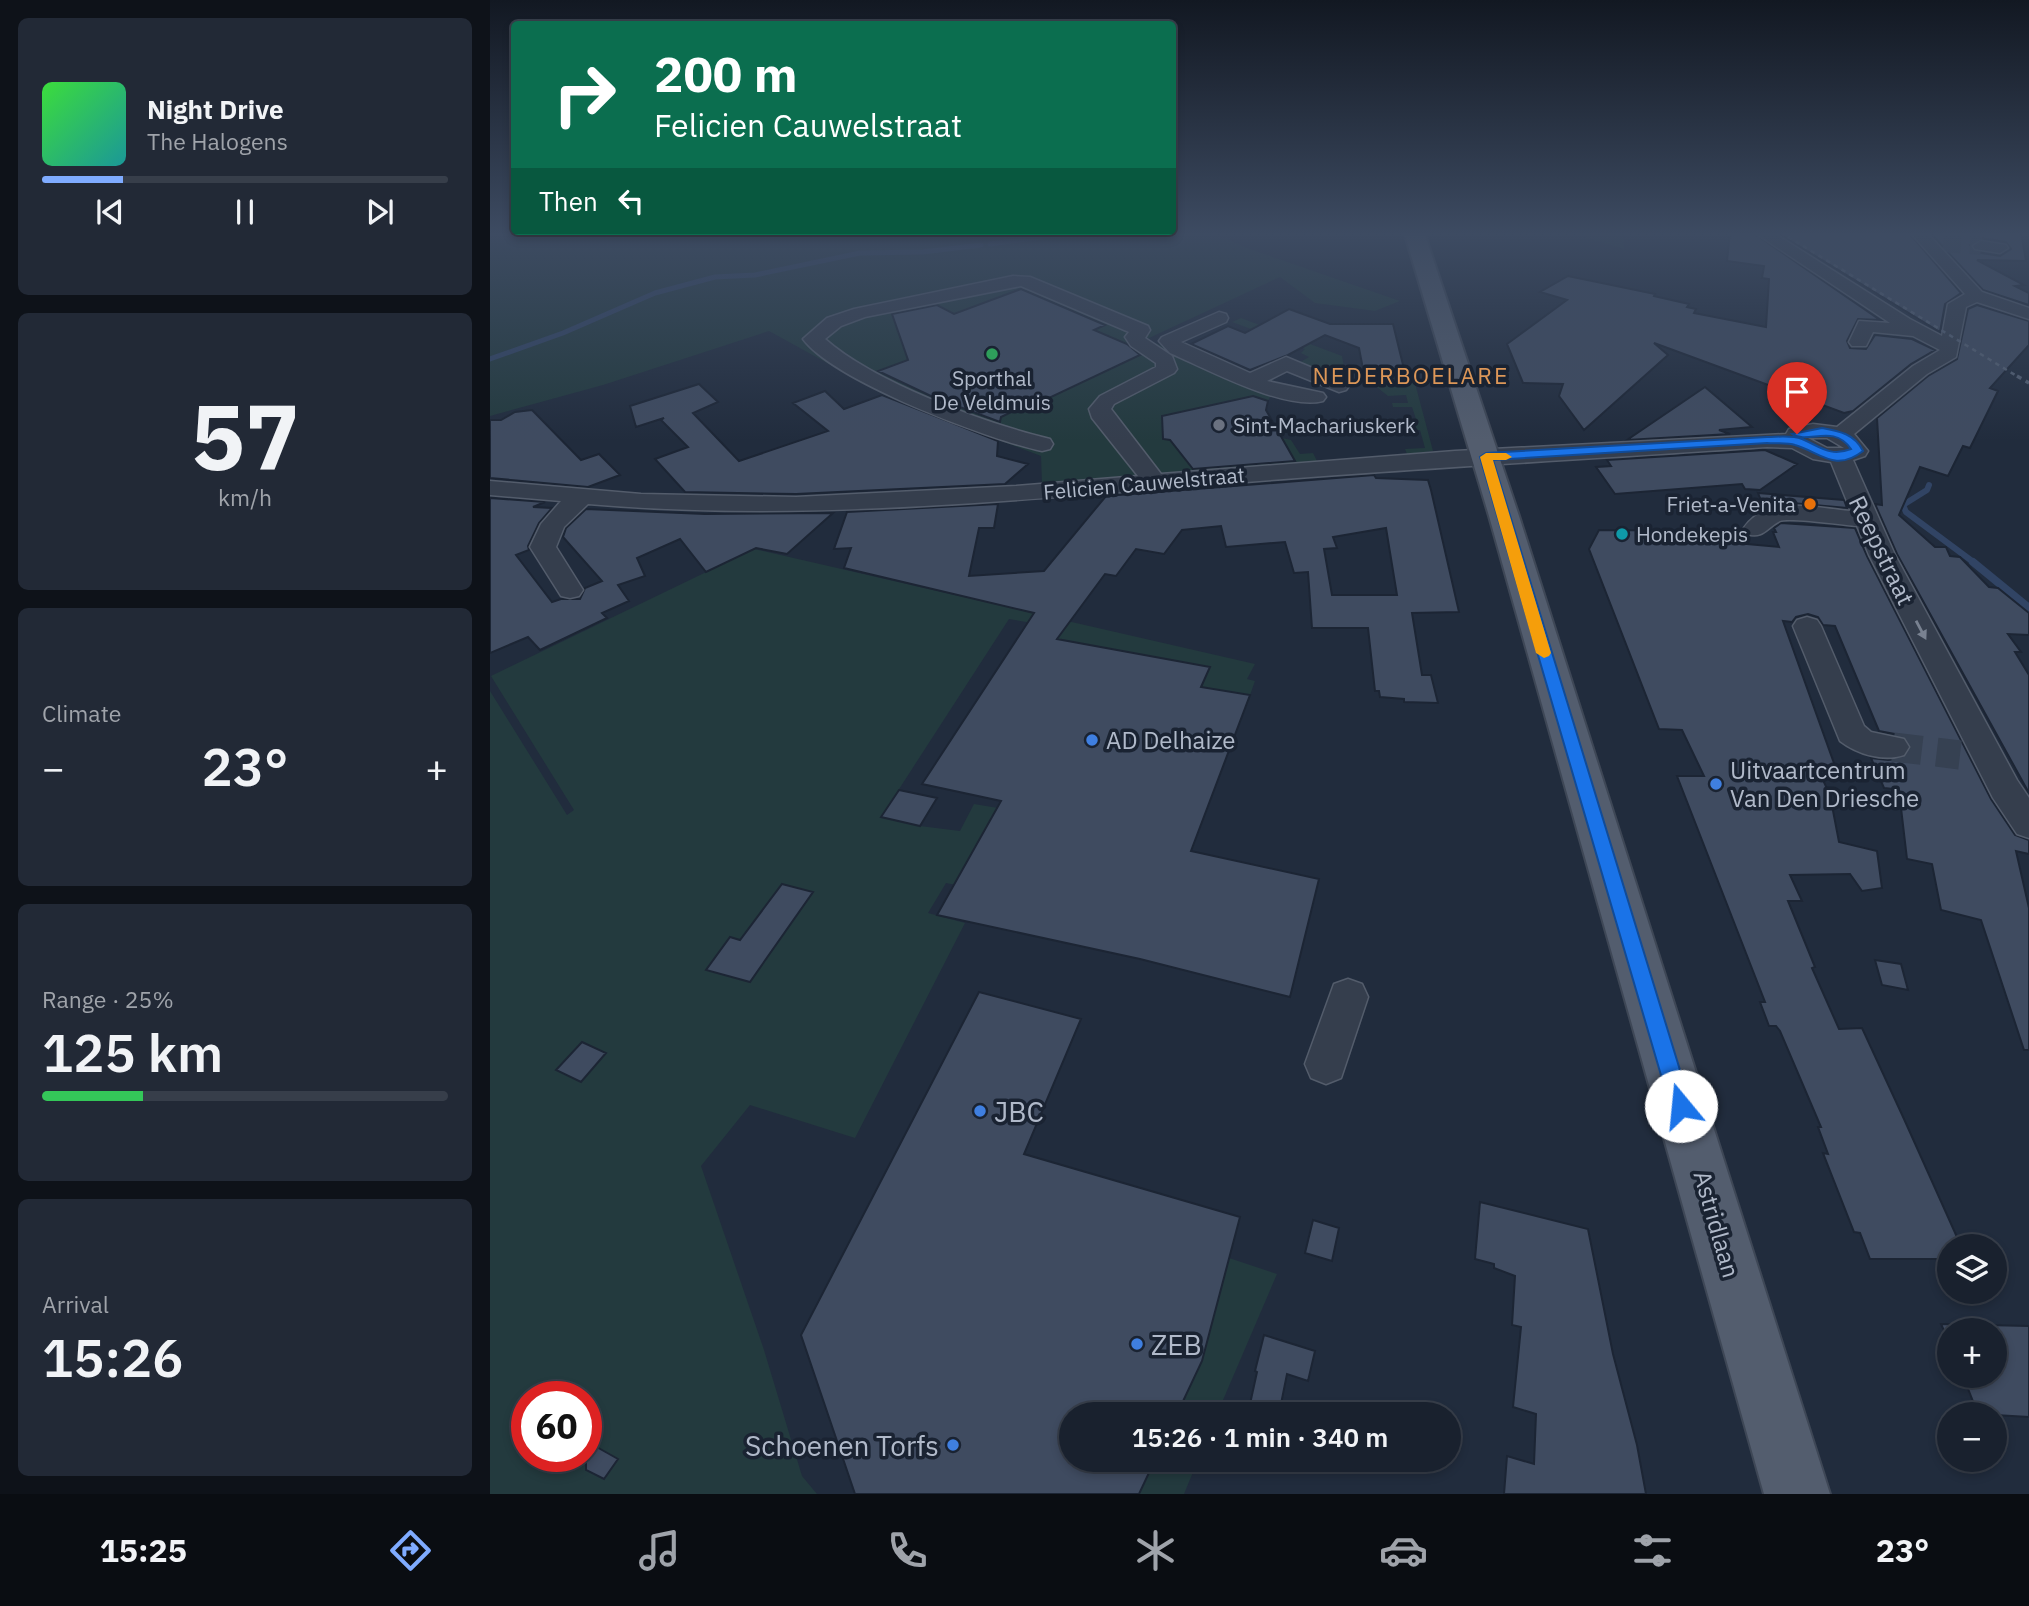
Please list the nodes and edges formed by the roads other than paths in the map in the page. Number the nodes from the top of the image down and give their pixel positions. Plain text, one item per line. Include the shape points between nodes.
1 (914, 302) edge
2 (1073, 302) edge
3 (1436, 302) edge
4 (1872, 302) edge
5 (1962, 302) edge
6 (1993, 302) edge
7 (2029, 314) edge
8 (1219, 318) dead end
9 (1920, 332) junction
10 (1859, 342) dead end
11 (1948, 347) junction
12 (1251, 381) junction
13 (1339, 386) dead end
14 (1317, 397) dead end
15 (1042, 444) dead end
16 (1840, 446) junction
17 (1486, 457) junction
18 (1155, 482) junction
19 (490, 488) edge
20 (582, 496) junction
21 (1864, 519) junction
22 (1755, 529) dead end
23 (570, 590) dead end
24 (1807, 626) dead end
25 (1893, 747) tunnel mouth
26 (2029, 824) edge
27 (1348, 997) dead end
28 (1326, 1065) dead end
29 (1797, 1494) edge

1 - 15 street via 834,322 813,339 913,399 1017,439
2 - 18 street via 1141,330 1135,337 1138,342 1165,360 1167,369 1107,400 1100,413
3 - 17 main road, Astridlaan
4 - 9 street
5 - 11 street via 1957,304
6 - 7 street
8 - 12 street via 1169,341 1177,349
9 - 10 street via 1866,324
9 - 11 street
11 - 16 street via 1949,353 1920,370
12 - 13 street via 1286,363
12 - 14 street via 1272,390
16 - 17 street, Felicien Cauwelstraat via 1821,454 1797,441 1767,440
16 - 21 street, Reepstraat
17 - 18 street, Felicien Cauwelstraat
17 - 29 main road, Astridlaan
18 - 20 street, Felicien Cauwelstraat via 796,504
19 - 20 street, Felicien Cauwelstraat
20 - 23 street via 547,531 543,547
21 - 22 street via 1786,513 1773,515
21 -> 26 street, Reepstraat via 1974,757
24 - 25 street via 1851,733 1863,742
27 - 28 street

